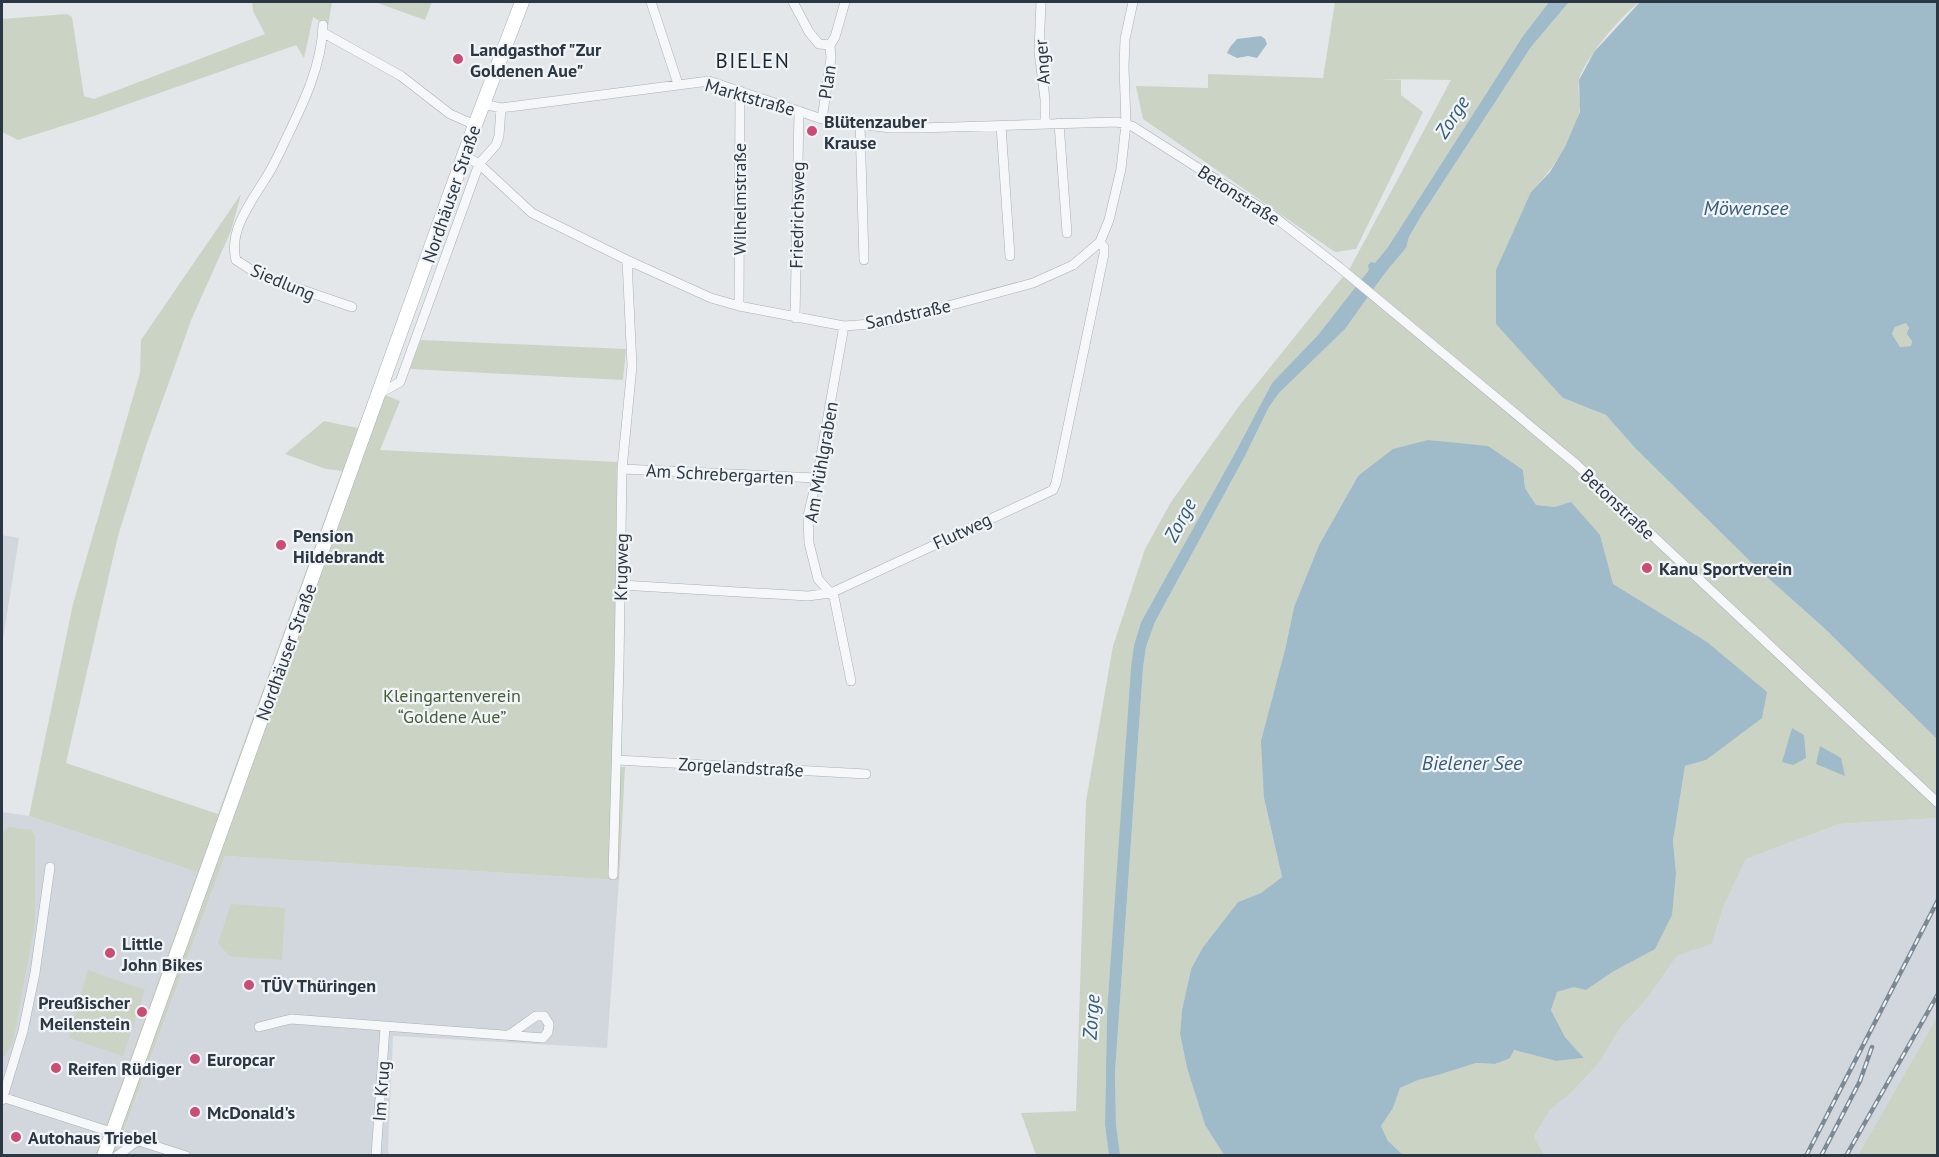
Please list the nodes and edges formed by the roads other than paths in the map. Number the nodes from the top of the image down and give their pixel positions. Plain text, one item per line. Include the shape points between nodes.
1 (522, 2) edge
2 (651, 2) edge
3 (793, 2) edge
4 (845, 2) edge
5 (1041, 2) edge
6 (1133, 2) edge
7 (830, 45) junction
8 (678, 84) junction
9 (740, 92) junction
10 (483, 104) junction
11 (501, 108) junction
12 (798, 111) junction
13 (822, 119) junction
14 (1045, 123) junction
15 (1059, 123) junction
16 (1126, 124) junction
17 (475, 125) junction
18 (860, 125) junction
19 (1001, 126) junction
20 (465, 156) junction
21 (479, 164) junction
22 (1067, 233) dead end
23 (1100, 242) junction
24 (1010, 256) dead end
25 (627, 260) junction
26 (864, 261) dead end
27 (739, 306) junction
28 (352, 307) dead end
29 (795, 318) junction
30 (844, 326) junction
31 (379, 394) junction
32 (622, 469) junction
33 (818, 478) junction
34 (621, 585) junction
35 (831, 593) junction
36 (851, 681) dead end
37 (617, 760) junction
38 (866, 774) dead end
39 (1938, 803) edge
40 (50, 867) dead end
41 (613, 875) dead end
42 (259, 1027) dead end
43 (385, 1027) junction
44 (508, 1035) dead end
45 (2, 1098) edge
46 (112, 1133) junction
47 (137, 1141) junction
48 (104, 1155) edge
49 (117, 1155) edge
50 (186, 1155) edge
51 (376, 1155) edge

1 - 10 main road, Nordhäuser Straße
2 - 8 street
3 - 7 street via 819,44
4 - 7 street, Plan
5 - 14 street, Anger via 1039,52
6 - 16 street, Sandstraße via 1125,48
7 - 13 street, Plan
8 - 9 street, Marktstraße via 709,81
8 - 11 street, Marktstraße
9 - 12 street, Marktstraße
9 - 27 street, Wilhelmstraße
10 - 11 street, Marktstraße
10 - 17 main road, Nordhäuser Straße
11 - 21 street via 496,145
12 - 13 street, Marktstraße
12 - 29 street, Friedrichsweg
13 - 18 street, Marktstraße
14 - 15 street, Marktstraße
14 - 19 street, Marktstraße
15 - 16 street, Marktstraße
15 - 22 street
16 - 23 street, Sandstraße via 1116,192
16 - 39 street, Betonstraße via 1272,215 1576,464
17 - 20 main road, Nordhäuser Straße
17 - 28 street, Siedlung via 450,114 401,76 323,29 309,87 267,176 247,205 234,238 234,251 236,260 259,275
18 - 19 street, Marktstraße
18 - 26 street
19 - 24 street
20 - 21 street, Sandstraße
20 - 31 main road, Nordhäuser Straße
21 - 25 street, Sandstraße via 532,213
21 - 31 street via 400,382
23 - 30 street, Sandstraße via 1073,265 1034,283 885,323
23 - 35 street, Flutweg via 1104,254 1053,490
25 - 27 street, Sandstraße via 711,298
25 - 32 street, Krugweg via 632,366
27 - 29 street, Sandstraße
29 - 30 street, Sandstraße
30 - 33 street, Am Mühlgraben
31 - 46 main road, Nordhäuser Straße
32 - 33 street, Am Schrebergarten
32 - 34 street, Krugweg
33 - 35 street, Am Mühlgraben via 808,516 809,543 818,579
34 - 35 street, Flutweg via 808,596
34 - 37 street, Krugweg
35 - 36 street, Am Mühlgraben via 837,604
37 - 38 street, Zorgelandstraße
37 - 41 street, Krugweg
40 - 45 street via 23,1031
42 - 43 street via 291,1019
43 - 44 street
43 - 51 street, Im Krug
45 - 46 street
46 - 47 street
46 - 48 main road, Nordhäuser Straße
47 - 49 street
47 - 50 street

